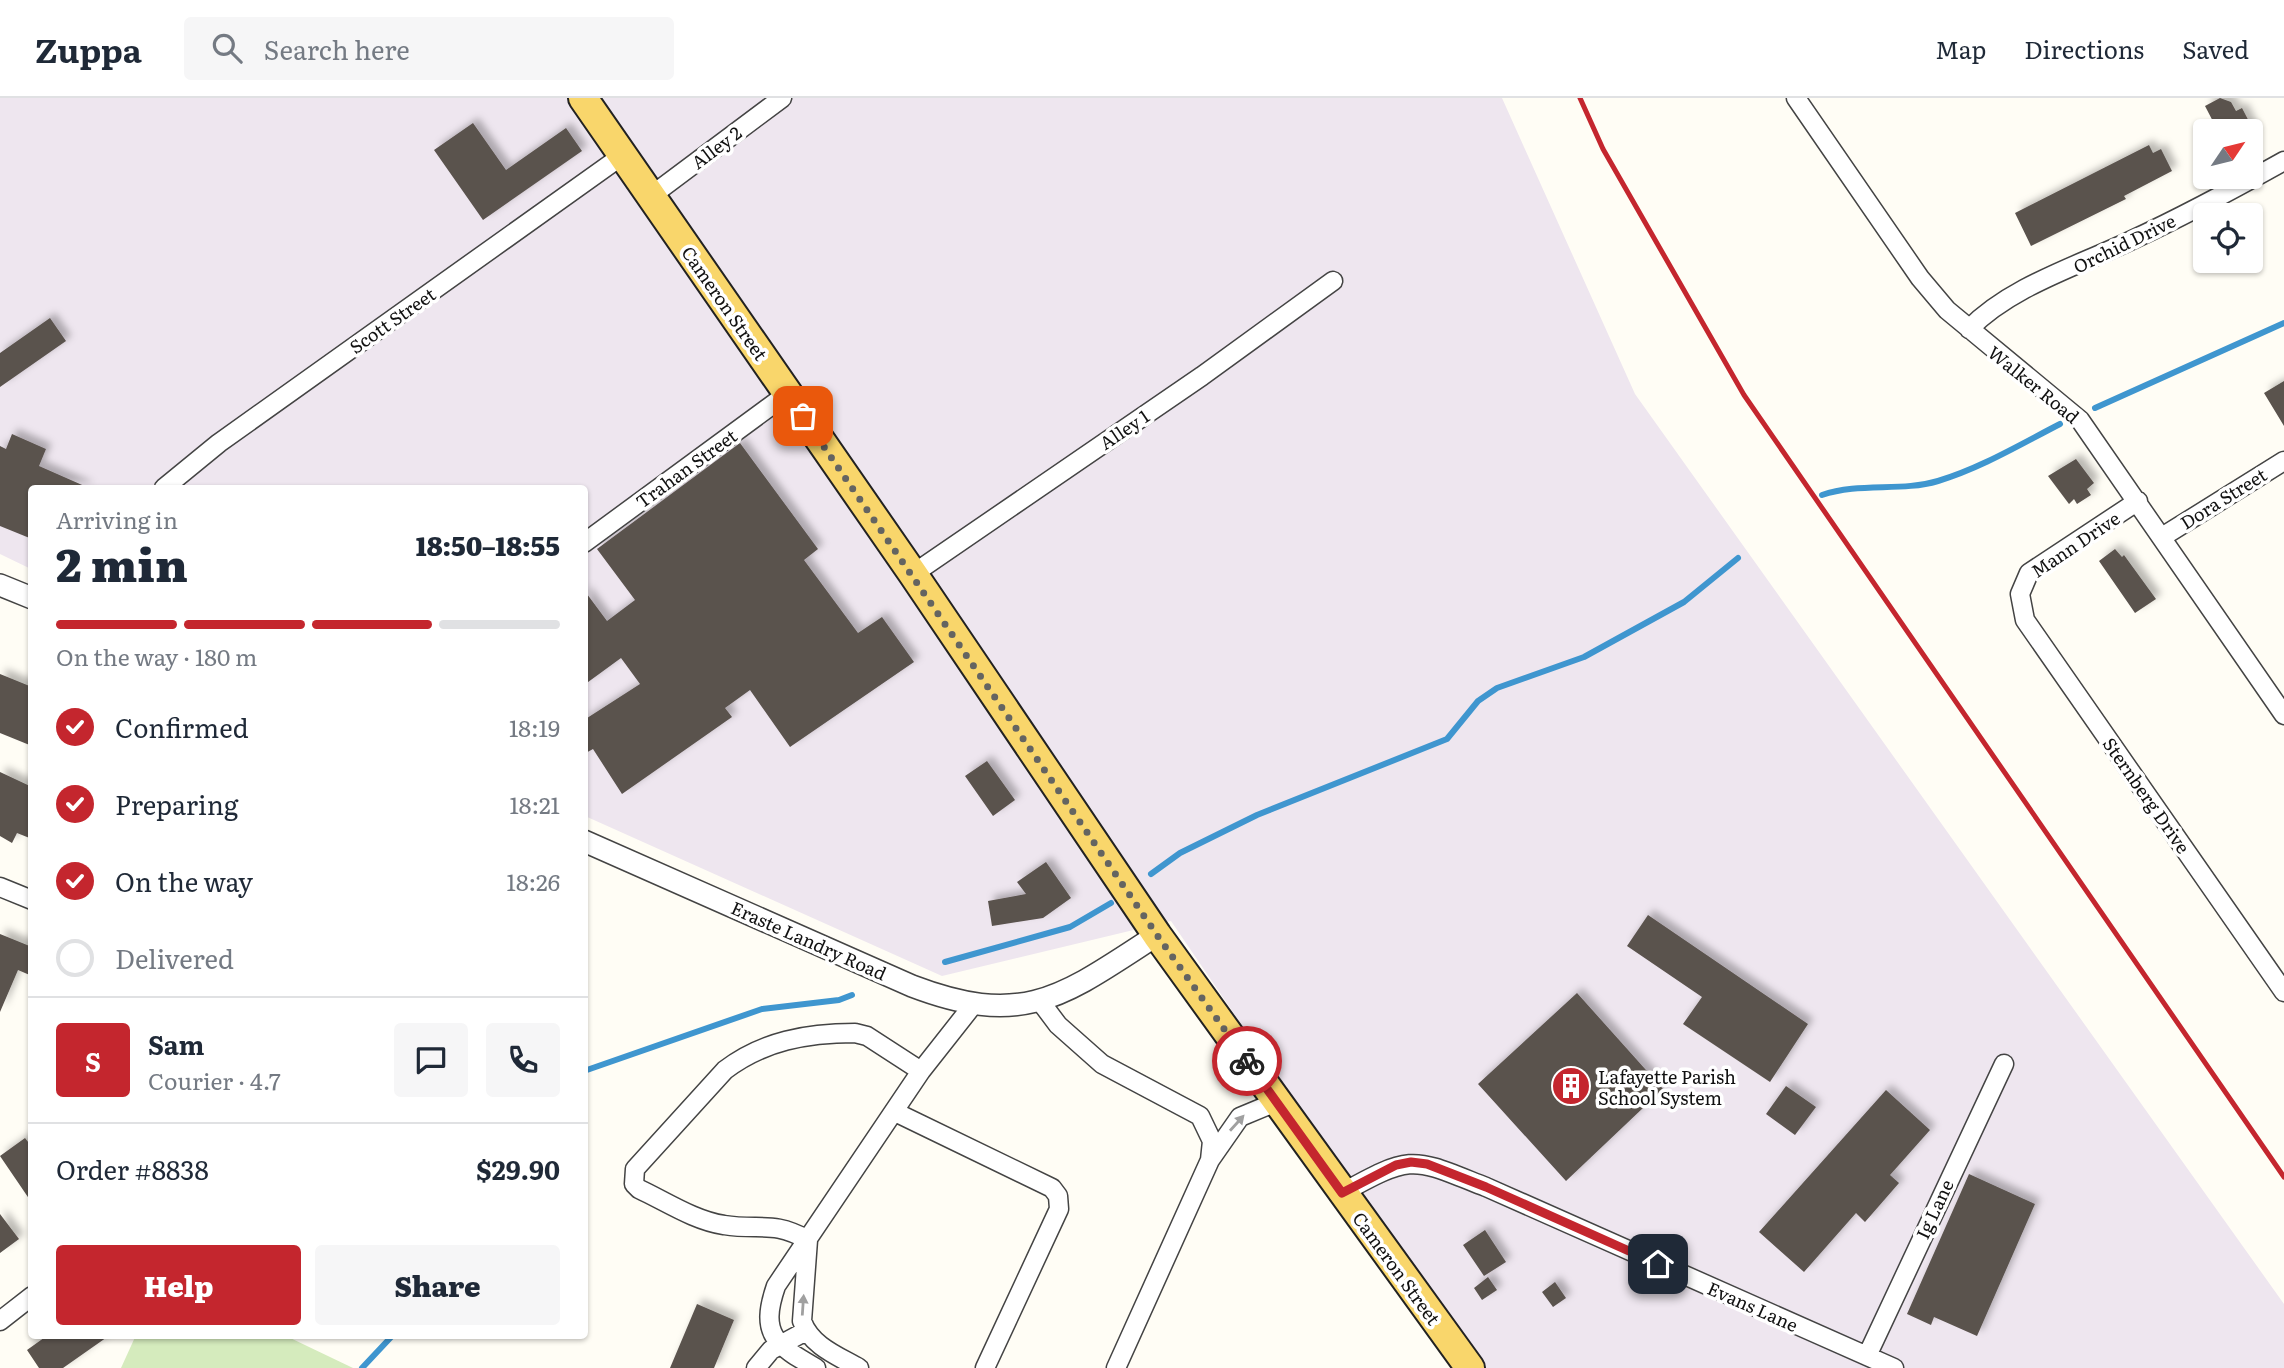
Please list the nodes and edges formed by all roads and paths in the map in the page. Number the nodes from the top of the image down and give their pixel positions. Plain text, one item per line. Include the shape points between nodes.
1 (583, 98) edge
2 (782, 98) edge
3 (1796, 98) edge
4 (622, 156) junction
5 (2284, 161) edge
6 (650, 196) junction
7 (1333, 281) dead end
8 (1969, 329) junction
9 (787, 394) junction
10 (2284, 461) edge
11 (168, 485) edge
12 (2138, 501) junction
13 (2161, 537) junction
14 (588, 539) edge
15 (913, 574) junction
16 (0, 585) edge
17 (2020, 594) joint
18 (28, 597) edge
19 (2283, 714) edge
20 (588, 843) edge
21 (0, 887) edge
22 (28, 898) edge
23 (1157, 935) junction
24 (2284, 992) edge
25 (1040, 1001) junction
26 (973, 1005) junction
27 (2004, 1064) dead end
28 (921, 1071) junction
29 (1276, 1102) junction
30 (895, 1112) junction
31 (1210, 1160) junction
32 (1342, 1193) junction
33 (808, 1240) junction
34 (28, 1299) edge
35 (0, 1321) edge
36 (806, 1331) junction
37 (779, 1345) junction
38 (1867, 1356) junction
39 (757, 1368) edge
40 (816, 1368) edge
41 (859, 1368) edge
42 (985, 1368) edge
43 (1116, 1368) edge
44 (1470, 1368) edge
45 (1894, 1368) edge

1 - 4 main road, Cameron Street
2 - 6 street, Alley 2
3 - 8 street, Walker Road via 1920,278
4 - 6 main road, Cameron Street
4 - 11 street, Scott Street via 219,443
5 - 8 street, Orchid Drive via 2011,297
6 - 9 main road, Cameron Street
7 - 15 street, Alley 1
8 - 12 street, Walker Road via 2080,420
9 - 14 street, Trahan Street
9 - 15 main road, Cameron Street
10 - 13 street, Dora Street
12 - 13 street, Walker Road
12 - 17 street, Mann Drive via 2036,567 2024,579
13 - 19 street, Walker Road
15 - 23 main road, Cameron Street
16 - 18 street
17 - 24 street, Sternberg Drive via 2025,620
20 - 26 street, Eraste Landry Road via 912,986
21 - 22 street
23 - 25 street, Eraste Landry Road via 1105,969
23 - 29 main road, Cameron Street
25 - 26 street, Eraste Landry Road via 1006,1007
25 - 31 street via 1058,1025 1102,1064 1200,1116 1212,1141
26 - 28 street
27 - 38 street, Ig Lane
28 - 30 street
28 - 33 street via 867,1036 841,1033 775,1041 725,1070 635,1169 634,1184 639,1189 708,1222 779,1226
31 -> 29 street via 1240,1117
29 - 32 main road, Cameron Street
30 - 33 street
30 - 42 street via 1052,1188 1058,1196 1059,1209
31 - 43 street
32 - 38 street, Evans Lane via 1396,1165 1427,1164
32 - 44 main road, Cameron Street
36 -> 33 street via 802,1321
33 - 37 street via 776,1286 771,1303 769,1325
34 - 35 street
36 - 37 street
36 - 41 street via 818,1344
37 - 39 street
37 - 40 street
38 - 45 street, Evans Lane

